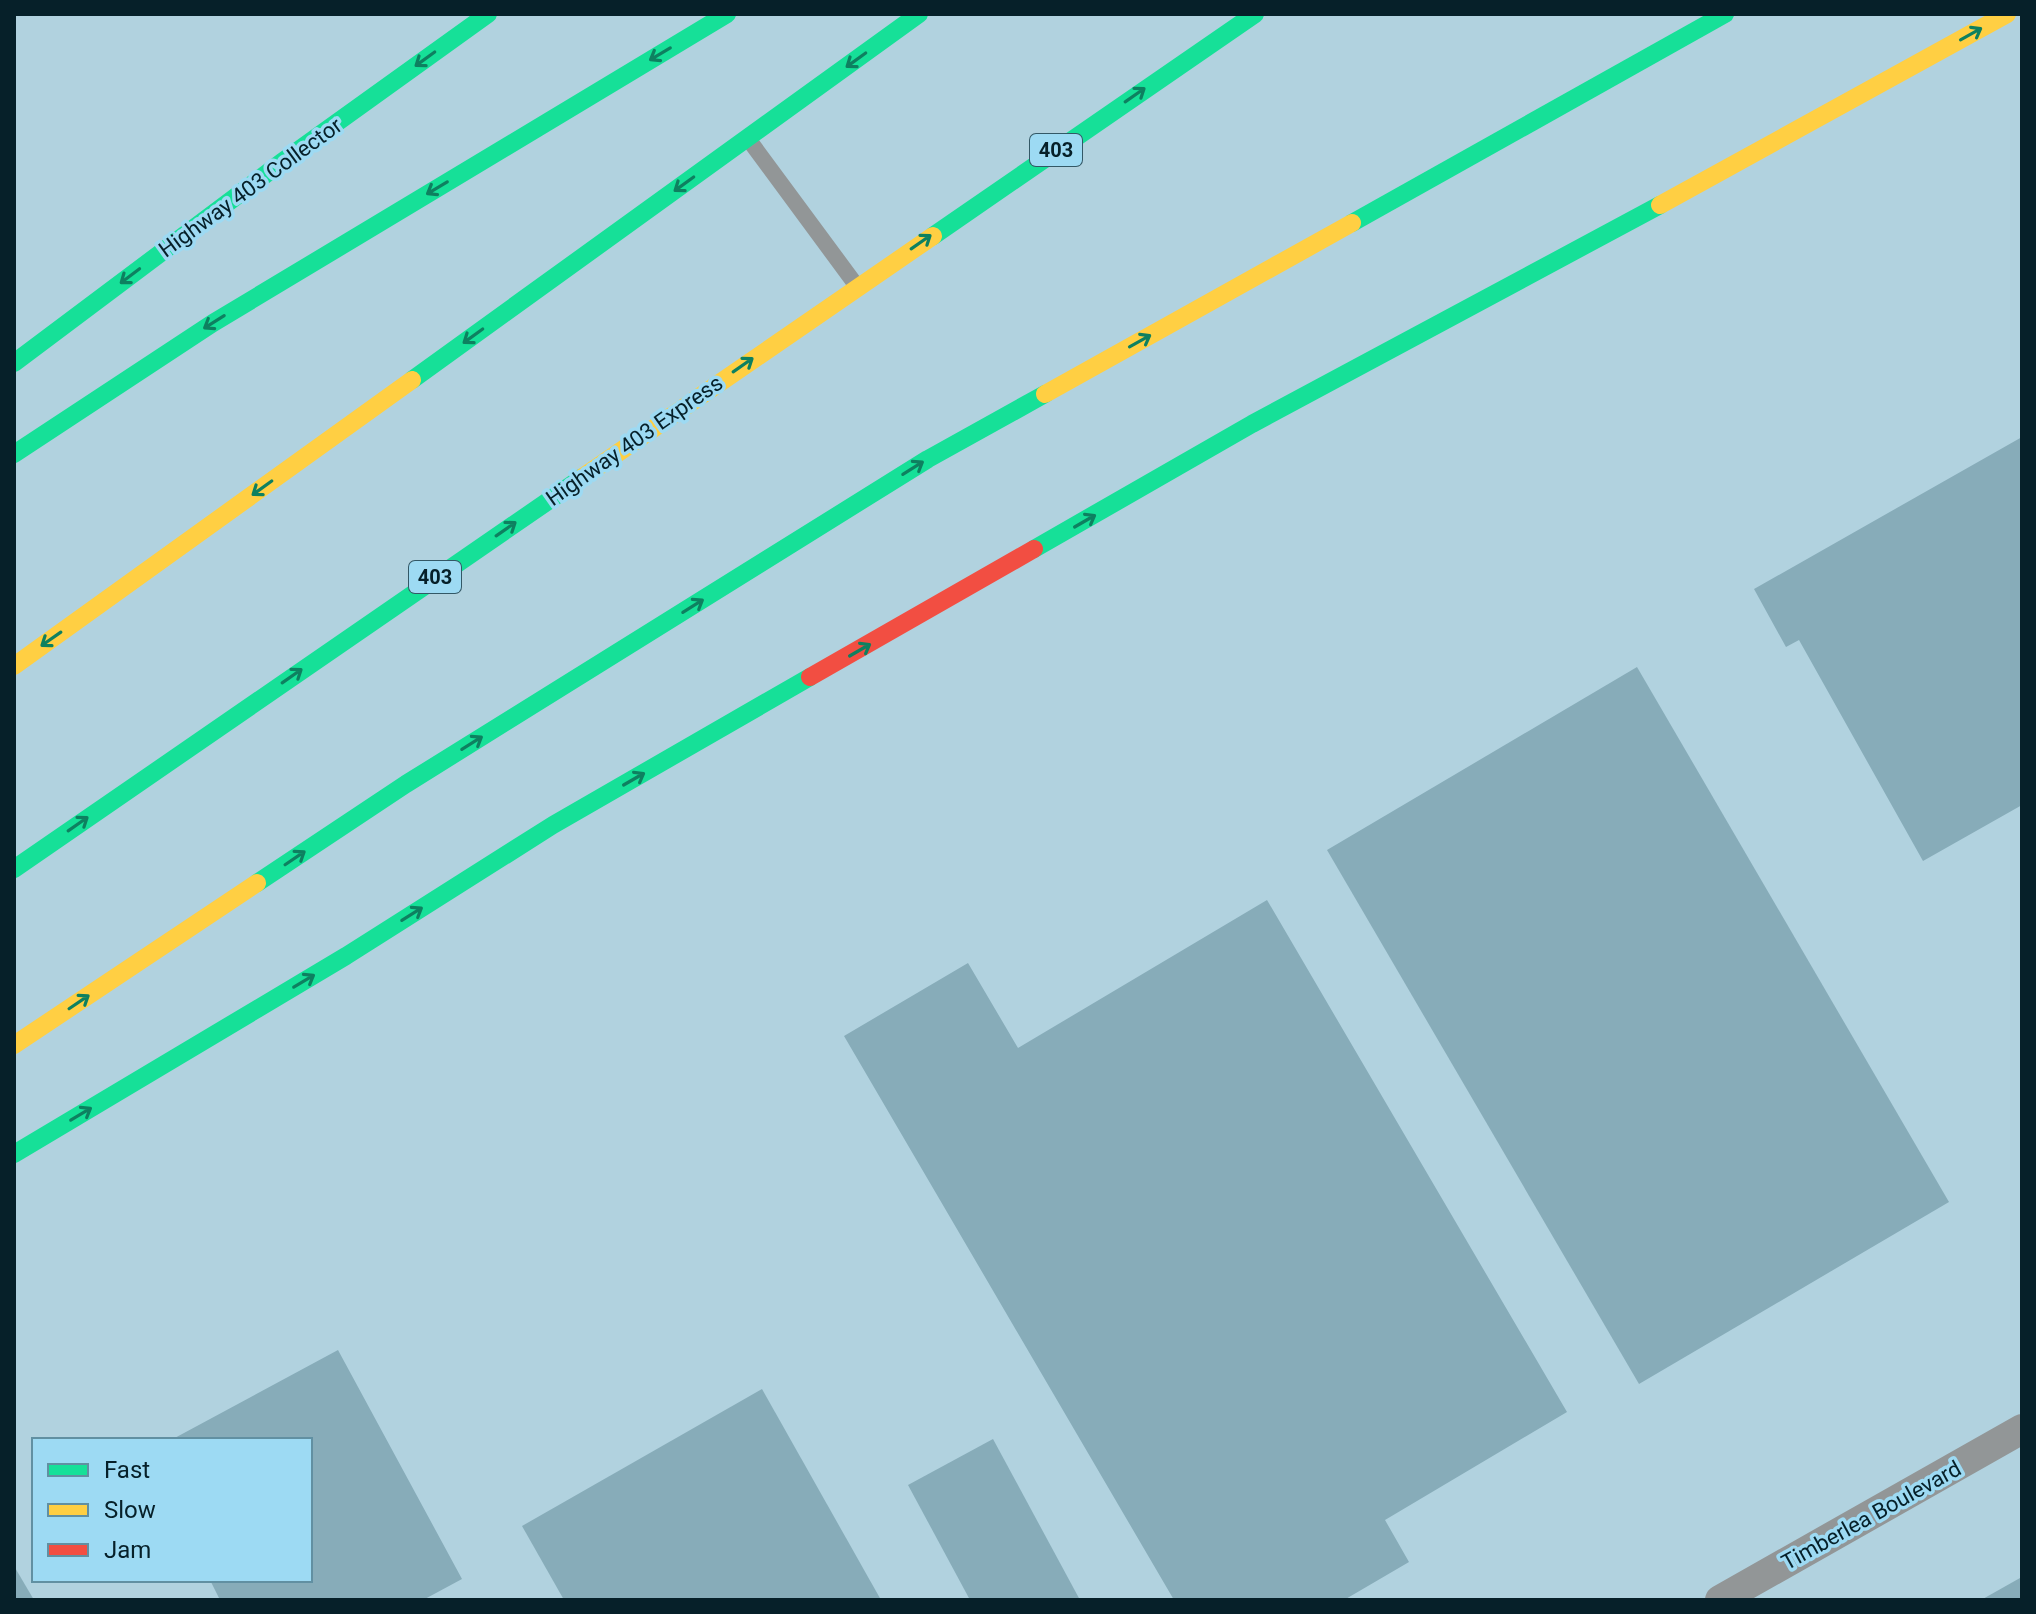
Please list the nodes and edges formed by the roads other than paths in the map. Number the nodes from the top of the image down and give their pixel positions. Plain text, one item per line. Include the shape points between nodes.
1 (488, 14) edge
2 (727, 14) edge
3 (919, 14) edge
4 (1255, 14) edge
5 (1725, 14) edge
6 (2007, 14) edge
7 (1993, 44) dead end
8 (1805, 128) junction
9 (747, 138) junction
10 (857, 286) junction
11 (14, 363) edge
12 (14, 454) edge
13 (14, 666) edge
14 (14, 869) edge
15 (14, 1045) edge
16 (14, 1154) edge
17 (2022, 1429) edge
18 (1720, 1600) edge

1 -> 11 highway, Highway 403 Collector
2 -> 12 highway via 213,323
3 -> 9 highway
10 -> 4 highway, Highway 403 Express / 403
15 -> 5 highway via 406,784 928,459
8 -> 6 highway
7 - 8 highway
16 -> 8 highway via 553,825 1252,424
9 - 10 lane
9 -> 13 highway
14 -> 10 highway, Highway 403 Express / 403
17 - 18 street, Timberlea Boulevard

